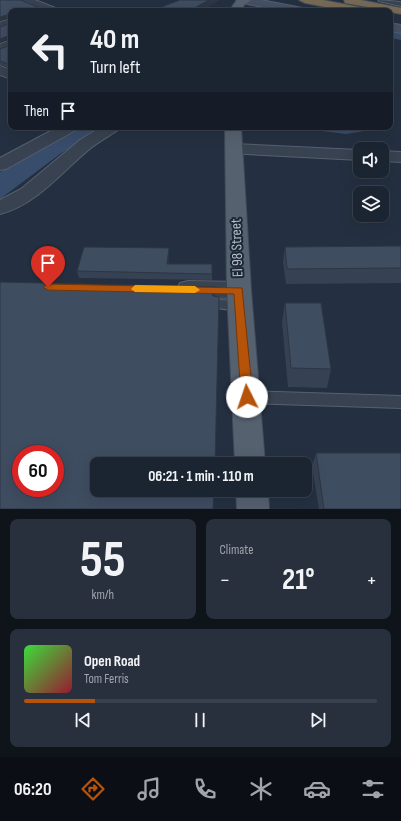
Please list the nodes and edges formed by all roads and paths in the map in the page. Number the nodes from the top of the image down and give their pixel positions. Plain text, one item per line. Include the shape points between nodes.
1 (43, 0) edge
2 (244, 0) edge
3 (305, 0) edge
4 (343, 0) edge
5 (381, 0) edge
6 (27, 1) edge
7 (46, 8) edge
8 (237, 8) edge
9 (286, 8) edge
10 (348, 8) edge
11 (370, 8) edge
12 (390, 8) edge
13 (64, 130) edge
14 (107, 130) edge
15 (233, 138) edge
16 (353, 154) edge
17 (389, 156) edge
18 (401, 157) edge
19 (0, 165) edge
20 (0, 208) edge
21 (167, 289) edge
22 (232, 300) junction
23 (247, 397) junction
24 (401, 402) edge
25 (250, 457) edge
26 (252, 497) edge
27 (252, 509) edge

1 - 6 street
2 - 8 main road
2 - 9 street
3 - 10 highway
4 - 11 highway
5 - 12 lane
6 - 7 street
13 - 19 street
14 - 20 street via 86,144 28,193
15 - 16 street
15 - 22 main road, El 98 Street
17 - 18 street
21 - 22 street
22 - 23 main road, El 98 Street
23 - 24 lane
23 - 25 main road, El 98 Street
26 - 27 main road

